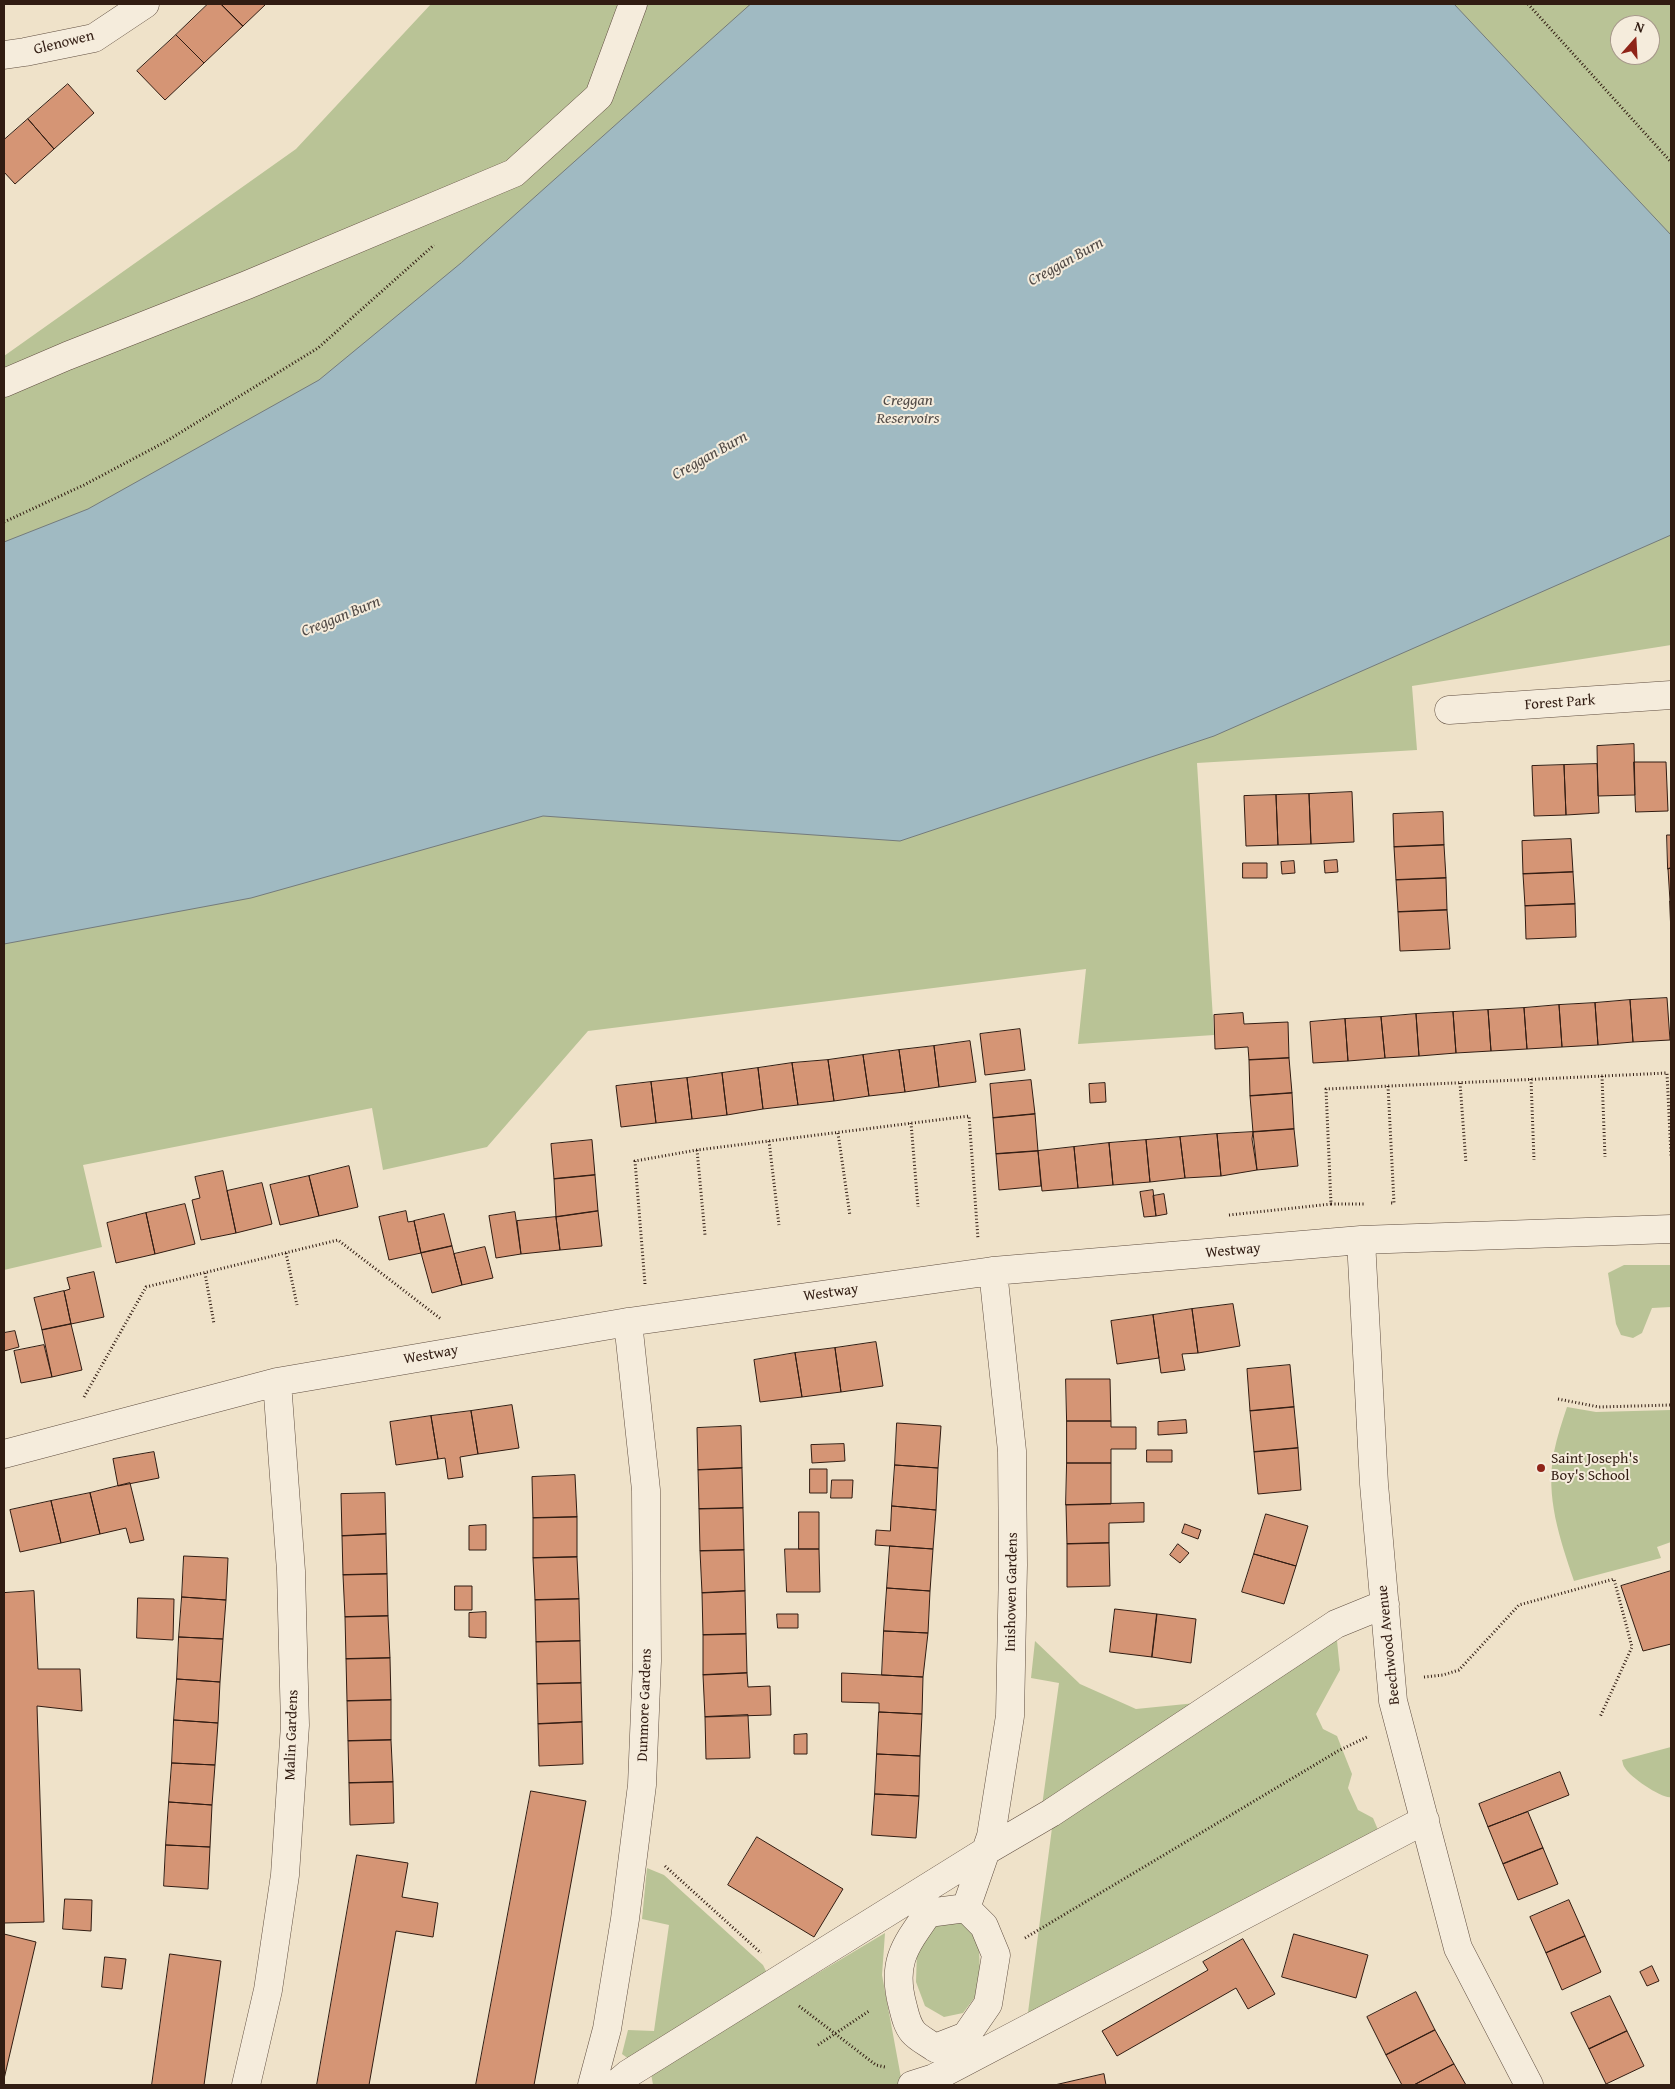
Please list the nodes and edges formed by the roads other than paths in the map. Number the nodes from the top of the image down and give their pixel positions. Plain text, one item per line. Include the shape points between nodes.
1 (145, 4) edge
2 (633, 4) edge
3 (4, 55) edge
4 (4, 383) edge
5 (1671, 695) edge
6 (1448, 710) dead end
7 (1671, 1230) edge
8 (1360, 1240) junction
9 (993, 1271) junction
10 (628, 1322) junction
11 (277, 1382) junction
12 (4, 1454) edge
13 (1384, 1604) junction
14 (1425, 1820) junction
15 (986, 1851) junction
16 (966, 1908) junction
17 (935, 2048) junction
18 (927, 2083) edge
19 (246, 2085) edge
20 (592, 2085) edge
21 (615, 2085) edge
22 (1529, 2085) edge

1 - 3 street, Glenowen via 94,38
2 - 4 street via 599,96 514,174
5 - 6 street, Forest Park
7 - 8 street, Westway
8 - 9 street, Westway
8 - 13 street, Beechwood Avenue
9 - 10 street, Westway
9 - 15 street, Inishowen Gardens via 1012,1451 1013,1565 1010,1716
10 - 11 street, Westway
10 - 20 street, Dunmore Gardens via 646,1490 647,1660 642,1784 607,2029
11 - 12 street, Westway
11 - 19 street, Malin Gardens via 291,1571 295,1725 285,1875 268,1990
13 - 14 street, Beechwood Avenue via 1393,1701
13 - 15 street via 1336,1624 1051,1813
14 - 18 street
14 - 22 street, Beechwood Avenue via 1458,1948
15 - 16 street, Inishowen Gardens
15 - 21 street
16 - 17 street via 984,1926 996,1955 988,2004 966,2036
16 - 17 street via 928,1914 906,1945 899,1966 898,1991 906,2018 913,2032
17 - 18 street

